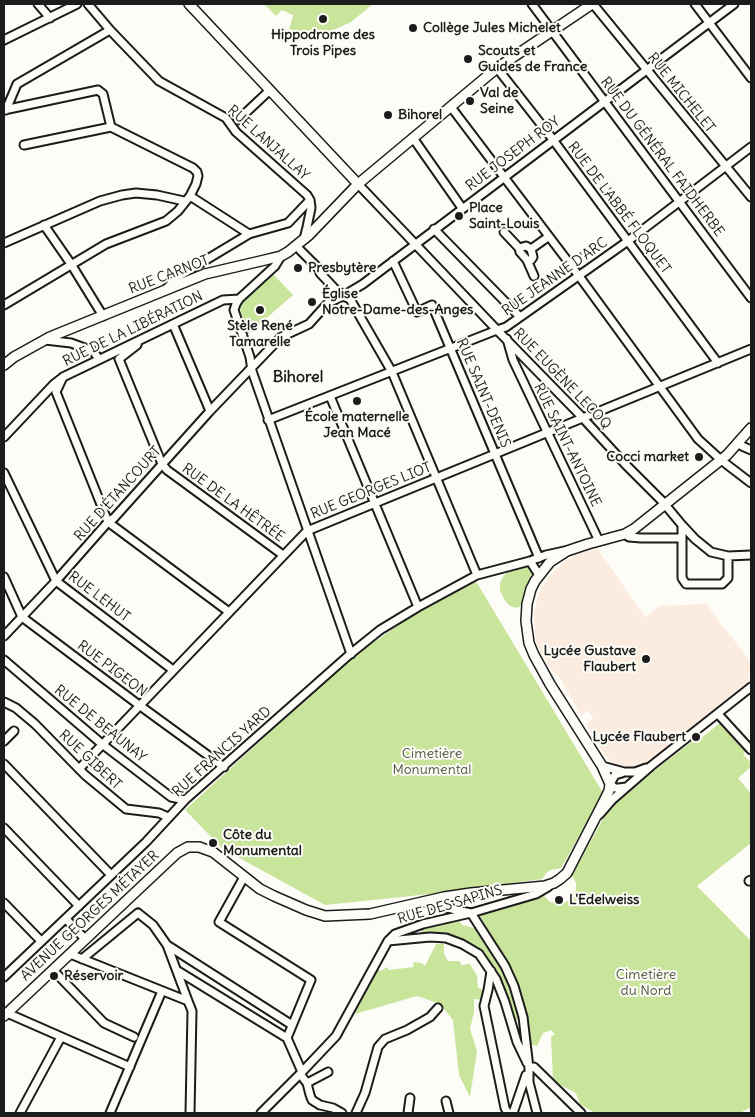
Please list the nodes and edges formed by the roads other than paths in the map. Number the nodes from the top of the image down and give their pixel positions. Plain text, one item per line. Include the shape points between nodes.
1 (38, 4) edge
2 (77, 4) edge
3 (88, 4) edge
4 (189, 4) edge
5 (532, 4) edge
6 (592, 4) edge
7 (695, 4) edge
8 (734, 4) edge
9 (50, 18) junction
10 (709, 22) junction
11 (110, 30) junction
12 (553, 30) junction
13 (4, 40) edge
14 (497, 68) junction
15 (646, 70) junction
16 (751, 78) edge
17 (270, 90) junction
18 (604, 101) junction
19 (451, 107) junction
20 (5, 110) edge
21 (238, 120) dead end
22 (111, 127) junction
23 (413, 138) junction
24 (552, 140) junction
25 (24, 145) dead end
26 (751, 147) edge
27 (726, 166) junction
28 (504, 177) junction
29 (358, 184) junction
30 (751, 197) edge
31 (187, 199) junction
32 (310, 200) junction
33 (680, 201) junction
34 (462, 208) junction
35 (44, 225) junction
36 (434, 230) junction
37 (504, 232) dead end
38 (249, 234) junction
39 (548, 237) junction
40 (306, 238) junction
41 (628, 241) junction
42 (4, 243) edge
43 (415, 244) junction
44 (519, 248) junction
45 (531, 249) junction
46 (300, 250) dead end
47 (281, 256) junction
48 (527, 260) junction
49 (394, 261) junction
50 (71, 264) junction
51 (534, 276) dead end
52 (579, 276) junction
53 (165, 291) junction
54 (343, 296) junction
55 (751, 298) edge
56 (239, 299) junction
57 (4, 305) edge
58 (103, 316) junction
59 (520, 317) junction
60 (172, 324) junction
61 (308, 324) joint
62 (497, 330) junction
63 (507, 339) junction
64 (45, 340) junction
65 (138, 341) junction
66 (451, 348) junction
67 (751, 350) edge
68 (520, 353) junction
69 (99, 359) junction
70 (513, 360) junction
71 (718, 363) junction
72 (4, 365) edge
73 (250, 368) junction
74 (392, 372) junction
75 (63, 377) junction
76 (660, 387) junction
77 (330, 396) junction
78 (210, 411) junction
79 (583, 418) junction
80 (268, 420) junction
81 (751, 428) edge
82 (547, 433) junction
83 (4, 436) edge
84 (738, 443) junction
85 (751, 450) edge
86 (495, 453) junction
87 (720, 460) junction
88 (162, 464) junction
89 (4, 473) edge
90 (436, 478) junction
91 (751, 483) edge
92 (374, 503) junction
93 (665, 505) junction
94 (108, 522) junction
95 (682, 525) junction
96 (306, 531) junction
97 (625, 534) junction
98 (682, 538) junction
99 (599, 541) junction
100 (566, 551) junction
101 (283, 555) junction
102 (751, 555) edge
103 (728, 556) junction
104 (540, 558) junction
105 (530, 561) junction
106 (550, 563) junction
107 (478, 575) junction
108 (539, 575) junction
109 (4, 576) edge
110 (56, 580) junction
111 (418, 607) junction
112 (229, 612) junction
113 (22, 617) junction
114 (4, 636) edge
115 (350, 654) junction
116 (4, 660) edge
117 (173, 670) junction
118 (751, 687) edge
119 (4, 702) edge
120 (139, 706) junction
121 (718, 714) junction
122 (14, 732) dead end
123 (4, 741) edge
124 (102, 744) junction
125 (751, 750) edge
126 (4, 764) edge
127 (602, 766) junction
128 (650, 766) junction
129 (224, 767) junction
130 (79, 769) junction
131 (624, 772) junction
132 (610, 784) junction
133 (628, 786) junction
134 (185, 800) junction
135 (168, 818) junction
136 (593, 823) junction
137 (4, 828) edge
138 (111, 875) junction
139 (244, 877) junction
140 (554, 883) junction
141 (428, 901) junction
142 (4, 903) edge
143 (79, 906) junction
144 (470, 913) junction
145 (66, 919) junction
146 (85, 940) junction
147 (41, 941) junction
148 (388, 941) junction
149 (167, 945) junction
150 (70, 954) junction
151 (82, 959) junction
152 (53, 970) junction
153 (178, 971) junction
154 (491, 971) junction
155 (5, 975) edge
156 (162, 991) junction
157 (188, 1001) junction
158 (438, 1008) dead end
159 (5, 1014) edge
160 (292, 1024) junction
161 (61, 1037) junction
162 (134, 1037) dead end
163 (287, 1038) junction
164 (130, 1067) junction
165 (529, 1068) junction
166 (328, 1072) dead end
167 (301, 1073) junction
168 (307, 1083) junction
169 (410, 1098) dead end
170 (446, 1101) dead end
171 (20, 1113) edge
172 (110, 1113) edge
173 (190, 1113) edge
174 (260, 1113) edge
175 (342, 1113) edge
176 (356, 1113) edge
177 (408, 1113) edge
178 (449, 1113) edge
179 (508, 1113) edge
180 (513, 1113) edge
181 (537, 1113) edge
182 (581, 1113) edge

1 - 9 street
2 - 9 street
3 - 11 street, RUE LANJALLAY
4 - 17 street
5 - 12 street, RUE DU GÉNÉRAL FAIDHERBE
6 - 12 street, RUE CARNOT
6 - 15 street, RUE MICHELET
7 - 10 street
8 - 10 street, RUE JOSEPH ROY
9 - 13 street
10 - 15 street, RUE JOSEPH ROY
10 - 16 street
11 - 20 street via 17,84
11 - 32 street, RUE LANJALLAY via 159,81 226,118 236,132
12 - 14 street, RUE CARNOT
12 - 18 street, RUE DU GÉNÉRAL FAIDHERBE
14 - 19 street, RUE CARNOT
14 - 24 street, RUE DE L'ABBÉ FLOQUET
15 - 18 street, RUE JOSEPH ROY
15 - 27 street, RUE MICHELET
17 - 21 street
17 - 29 street
18 - 24 street, RUE JOSEPH ROY
18 - 33 street, RUE DU GÉNÉRAL FAIDHERBE
19 - 23 street, RUE CARNOT
19 - 28 street
20 - 22 street via 98,90 103,94
22 - 25 street
22 - 31 street via 198,172 196,184
23 - 29 street, RUE CARNOT
23 - 34 street
24 - 28 street, RUE JOSEPH ROY
24 - 41 street, RUE DE L'ABBÉ FLOQUET
26 - 27 street, RUE JEANNE D'ARC
27 - 30 street, RUE MICHELET
27 - 33 street, RUE JEANNE D'ARC
28 - 34 street, RUE JOSEPH ROY
28 - 39 street
29 - 40 street, RUE CARNOT
29 - 43 street, RUE EUGÈNE LECOQ
31 - 35 street via 136,193 122,195
31 - 38 street
31 - 50 street via 166,221 106,244
32 - 38 street via 288,223
32 - 40 street, RUE LANJALLAY
33 - 41 street, RUE JEANNE D'ARC
33 - 55 street, RUE DU GÉNÉRAL FAIDHERBE
34 - 36 street, RUE JOSEPH ROY
35 - 42 street
35 - 50 street
36 - 43 street, RUE JOSEPH ROY
36 - 59 street
37 - 44 street
38 - 53 street via 176,278
39 - 45 street
39 - 52 street
40 - 47 street, RUE CARNOT
41 - 52 street, RUE JEANNE D'ARC
41 - 71 street, RUE DE L'ABBÉ FLOQUET
43 - 49 street, RUE JOSEPH ROY
43 - 62 street, RUE EUGÈNE LECOQ
44 - 45 street via 526,246
44 - 48 street
45 - 48 street via 533,256
46 - 54 street
47 - 53 street, RUE CARNOT via 205,274
47 - 56 street via 275,266
48 - 51 street
49 - 54 street, RUE JOSEPH ROY
49 - 66 street, RUE SAINT-DENIS via 417,312 432,305
50 - 57 street
50 - 58 street
52 - 59 street, RUE JEANNE D'ARC
52 - 76 street
53 - 58 street, RUE CARNOT
54 - 61 street, RUE JOSEPH ROY via 328,303
54 - 74 street via 350,299
56 - 60 street, RUE DE LA LIBÉRATION via 223,300
56 - 73 street via 234,310 250,357
58 - 64 street, RUE CARNOT
59 - 62 street, RUE JEANNE D'ARC
60 - 65 street, RUE DE LA LIBÉRATION
60 - 78 street
61 - 73 street, RUE D'ÉTANCOURT via 281,337
62 - 63 street, RUE EUGÈNE LECOQ
62 - 66 street, RUE JEANNE D'ARC
63 - 68 street, RUE EUGÈNE LECOQ
63 - 70 street, RUE SAINT-ANTOINE
64 - 69 street via 71,343 94,351
64 - 72 street, RUE CARNOT
65 - 69 street, RUE DE LA LIBÉRATION
65 - 88 street, RUE DE LA HÊTRÉE via 137,346 119,359
66 - 74 street, RUE JEANNE D'ARC
66 - 86 street, RUE SAINT-DENIS
67 - 71 street, RUE GEORGES LIOT
68 - 70 street
68 - 79 street, RUE EUGÈNE LECOQ
69 - 75 street, RUE DE LA LIBÉRATION
70 - 82 street, RUE SAINT-ANTOINE
71 - 76 street, RUE GEORGES LIOT
73 - 78 street, RUE D'ÉTANCOURT
73 - 80 street
74 - 77 street, RUE JEANNE D'ARC
74 - 90 street
75 - 83 street, RUE DE LA LIBÉRATION
75 - 94 street via 56,392
76 - 79 street, RUE GEORGES LIOT
76 - 87 street via 698,440
77 - 80 street, RUE JEANNE D'ARC
77 - 92 street
78 - 88 street, RUE D'ÉTANCOURT
79 - 82 street, RUE GEORGES LIOT
79 - 93 street, RUE EUGÈNE LECOQ
80 - 96 street
81 - 84 street
82 - 86 street, RUE GEORGES LIOT
82 - 99 street, RUE SAINT-ANTOINE
84 - 85 street
84 - 87 street
86 - 90 street, RUE GEORGES LIOT
86 - 104 street, RUE SAINT-DENIS
87 - 91 street
87 - 93 street
88 - 94 street, RUE D'ÉTANCOURT
88 - 101 street, RUE DE LA HÊTRÉE
89 - 110 street, RUE LEHUT
90 - 92 street, RUE GEORGES LIOT
90 - 107 street
92 - 96 street, RUE GEORGES LIOT
92 - 111 street
93 - 95 street, RUE EUGÈNE LECOQ
93 - 97 street
94 - 110 street, RUE D'ÉTANCOURT
94 - 112 street
95 - 98 street
95 - 103 street, RUE EUGÈNE LECOQ via 711,552
96 - 101 street, RUE GEORGES LIOT
96 - 115 street
97 - 98 street via 641,538
97 - 99 street
98 - 103 street via 682,578 686,584 722,584 728,578
99 - 100 street
100 - 104 street, RUE FRANCIS YARD
100 - 106 street
101 - 112 street, RUE GEORGES LIOT
102 - 103 street
104 - 105 street, RUE FRANCIS YARD
104 - 106 street, RUE SAINT-DENIS
105 - 107 street, RUE FRANCIS YARD
105 - 108 street
106 - 108 street
107 - 111 street, RUE FRANCIS YARD
108 - 127 street via 527,604 529,643 550,684
109 - 113 street, RUE PIGEON
110 - 113 street, RUE D'ÉTANCOURT
110 - 117 street, RUE LEHUT
111 - 115 street, RUE FRANCIS YARD via 380,630
112 - 117 street, RUE GEORGES LIOT
113 - 114 street, RUE D'ÉTANCOURT
113 - 120 street, RUE PIGEON
115 - 129 street, RUE FRANCIS YARD
116 - 124 street, RUE DE BEAUNAY
117 - 120 street, RUE GEORGES LIOT
118 - 121 street
119 - 130 street, RUE GIBERT via 35,724
120 - 124 street, RUE GEORGES LIOT
120 - 129 street, RUE PIGEON
121 - 125 street
121 - 128 street
122 - 123 street
124 - 130 street, RUE GEORGES LIOT
124 - 134 street, RUE DE BEAUNAY via 171,797
126 - 138 street
127 - 131 street
127 - 132 street
128 - 131 street
128 - 133 street
129 - 134 street, RUE FRANCIS YARD
130 - 135 street, RUE GIBERT via 126,809
131 - 132 street via 615,775
132 - 133 street via 615,788
132 - 136 street
133 - 136 street
134 - 135 street, RUE FRANCIS YARD
135 - 138 street, RUE FRANCIS YARD
136 - 140 street via 567,873
137 - 143 street
138 - 143 street, RUE FRANCIS YARD
139 - 141 street via 274,896 325,916 370,914
139 - 146 street, AVENUE GEORGES MÉTAYER via 213,852 188,847
139 - 160 street via 219,922 311,980
140 - 141 street
140 - 144 street, RUE DES SAPINS via 536,894
141 - 144 street
142 - 147 street
143 - 145 street, RUE FRANCIS YARD
144 - 148 street, RUE DES SAPINS via 423,924 395,934
144 - 165 street via 505,966 514,986 523,1017
145 - 146 street
145 - 147 street, RUE FRANCIS YARD
146 - 150 street, AVENUE GEORGES MÉTAYER
147 - 155 street, RUE FRANCIS YARD
148 - 154 street via 446,938 479,954
148 - 167 street, RUE DES SAPINS via 336,1036
149 - 151 street via 138,913
149 - 153 street
149 - 160 street
150 - 151 street
150 - 152 street, AVENUE GEORGES MÉTAYER
151 - 156 street
152 - 159 street, AVENUE GEORGES MÉTAYER
152 - 162 street via 104,1023
153 - 157 street
153 - 163 street
154 - 165 street via 500,988 516,1042
154 - 179 street via 484,1006
156 - 157 street
156 - 164 street
157 - 173 street via 192,1011
158 - 176 street via 430,1018 385,1039 378,1047 366,1093
159 - 161 street
160 - 163 street
161 - 164 street
161 - 171 street
163 - 167 street
164 - 172 street
165 - 180 street
165 - 181 street via 528,1082
165 - 182 street via 534,1067
166 - 168 street
167 - 168 street
167 - 174 street, RUE DES SAPINS
168 - 175 street via 312,1100
169 - 177 street
170 - 178 street

